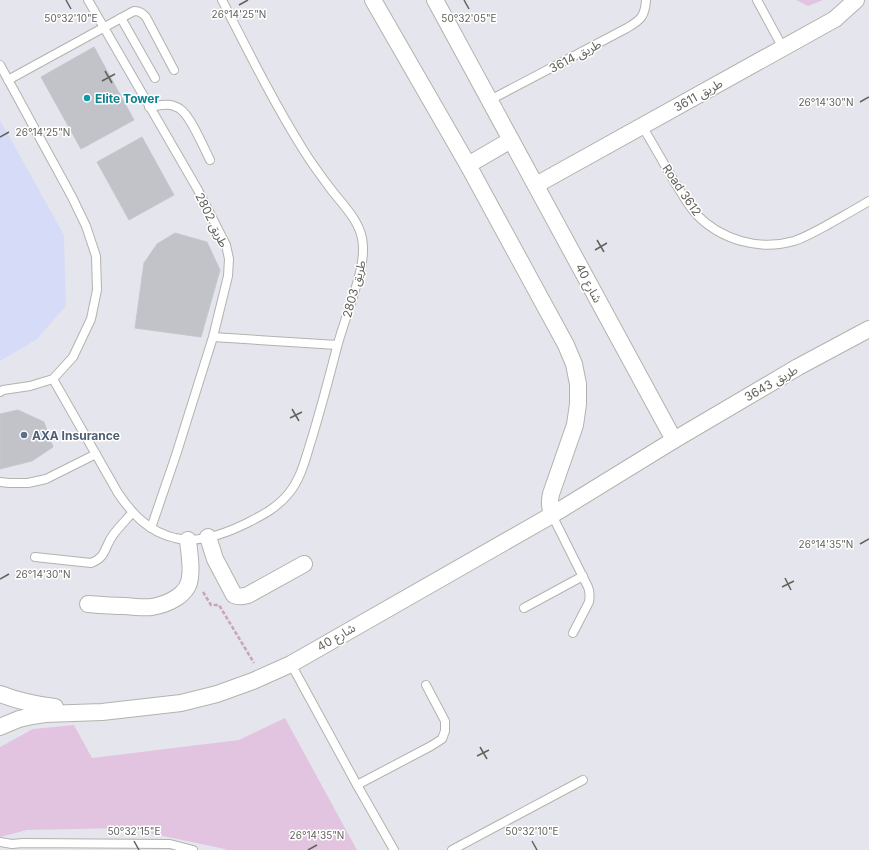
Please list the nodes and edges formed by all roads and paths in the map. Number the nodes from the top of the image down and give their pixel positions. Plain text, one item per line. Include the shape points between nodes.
1 (88, 0) edge
2 (222, 0) edge
3 (373, 0) edge
4 (435, 0) edge
5 (646, 0) edge
6 (757, 0) edge
7 (856, 0) edge
8 (121, 18) junction
9 (103, 27) junction
10 (783, 48) junction
11 (0, 66) edge
12 (174, 70) dead end
13 (155, 78) dead end
14 (8, 80) junction
15 (490, 100) junction
16 (149, 107) junction
17 (642, 126) junction
18 (511, 140) junction
19 (210, 160) dead end
20 (468, 164) junction
21 (536, 185) junction
22 (869, 201) edge
23 (869, 329) edge
24 (213, 337) junction
25 (337, 345) junction
26 (53, 379) junction
27 (1, 391) edge
28 (674, 440) junction
29 (96, 454) junction
30 (0, 482) edge
31 (132, 513) junction
32 (552, 515) junction
33 (151, 528) junction
34 (208, 537) junction
35 (188, 540) junction
36 (35, 557) dead end
37 (304, 564) dead end
38 (583, 576) junction
39 (188, 586) junction
40 (88, 604) dead end
41 (524, 608) dead end
42 (573, 633) dead end
43 (291, 664) junction
44 (262, 677) junction
45 (426, 685) dead end
46 (0, 694) edge
47 (102, 712) junction
48 (0, 727) edge
49 (583, 780) dead end
50 (357, 785) junction
51 (0, 842) edge
52 (11, 847) edge
53 (193, 850) edge
54 (394, 850) edge
55 (452, 850) edge

1 - 9 lane, طريق 2802
2 - 25 lane, طريق 2803 via 290,128 356,223 362,238 363,254 360,269
3 - 20 street
4 - 15 street, شارع 40
5 - 15 lane, طريق 3614 via 644,12 637,22
6 - 10 lane
7 - 10 street, طريق 3611 via 835,19
8 - 9 lane
8 - 12 lane via 134,11 143,14
8 - 13 lane
9 - 14 lane
9 - 16 lane, طريق 2802
10 - 17 street, طريق 3611
11 - 14 lane
14 - 26 lane via 72,197 86,226 96,256 97,290 91,319 73,357
15 - 18 street, شارع 40
16 - 19 lane via 171,105 180,109 193,127
16 - 24 lane, طريق 2802 via 198,190 226,245 229,259 228,276
17 - 21 street, طريق 3611
17 - 22 lane, Road 3612 via 695,213 709,225 741,241 777,244 794,241
18 - 20 street
18 - 21 street, شارع 40
20 - 32 street via 574,364 578,384 575,425 551,494
21 - 28 street, شارع 40
23 - 28 street, طريق 3643 via 798,367
24 - 25 lane
24 - 33 lane, طريق 2802
25 - 34 lane, طريق 2803 via 304,462 290,493 264,515 225,533
26 - 27 lane
26 - 29 lane, طريق 2803
28 - 32 street, شارع 40
29 - 30 lane via 46,479 28,483
29 - 31 lane, طريق 2803
31 - 33 lane, طريق 2803
31 - 36 lane via 113,535 98,560 83,563
32 - 38 lane
32 - 43 street, شارع 40
33 - 35 lane, طريق 2803 via 169,536
34 - 35 lane, طريق 2803
34 - 37 street via 212,553 234,595 238,597 248,595
35 - 39 street
38 - 41 lane
38 - 42 lane via 590,597
39 - 40 street via 174,599 152,607
39 - 44 path via 202,591 211,605 219,605
43 - 44 street, شارع 40
43 - 50 lane
44 - 47 street, شارع 40 via 217,694 181,703
45 - 50 lane via 446,721 446,732 442,739
46 - 47 street, شارع 40 via 31,704
47 - 48 street, شارع 40 via 45,714 19,719
49 - 55 lane
50 - 54 lane
51 - 52 lane
52 - 53 lane via 30,843 170,844

